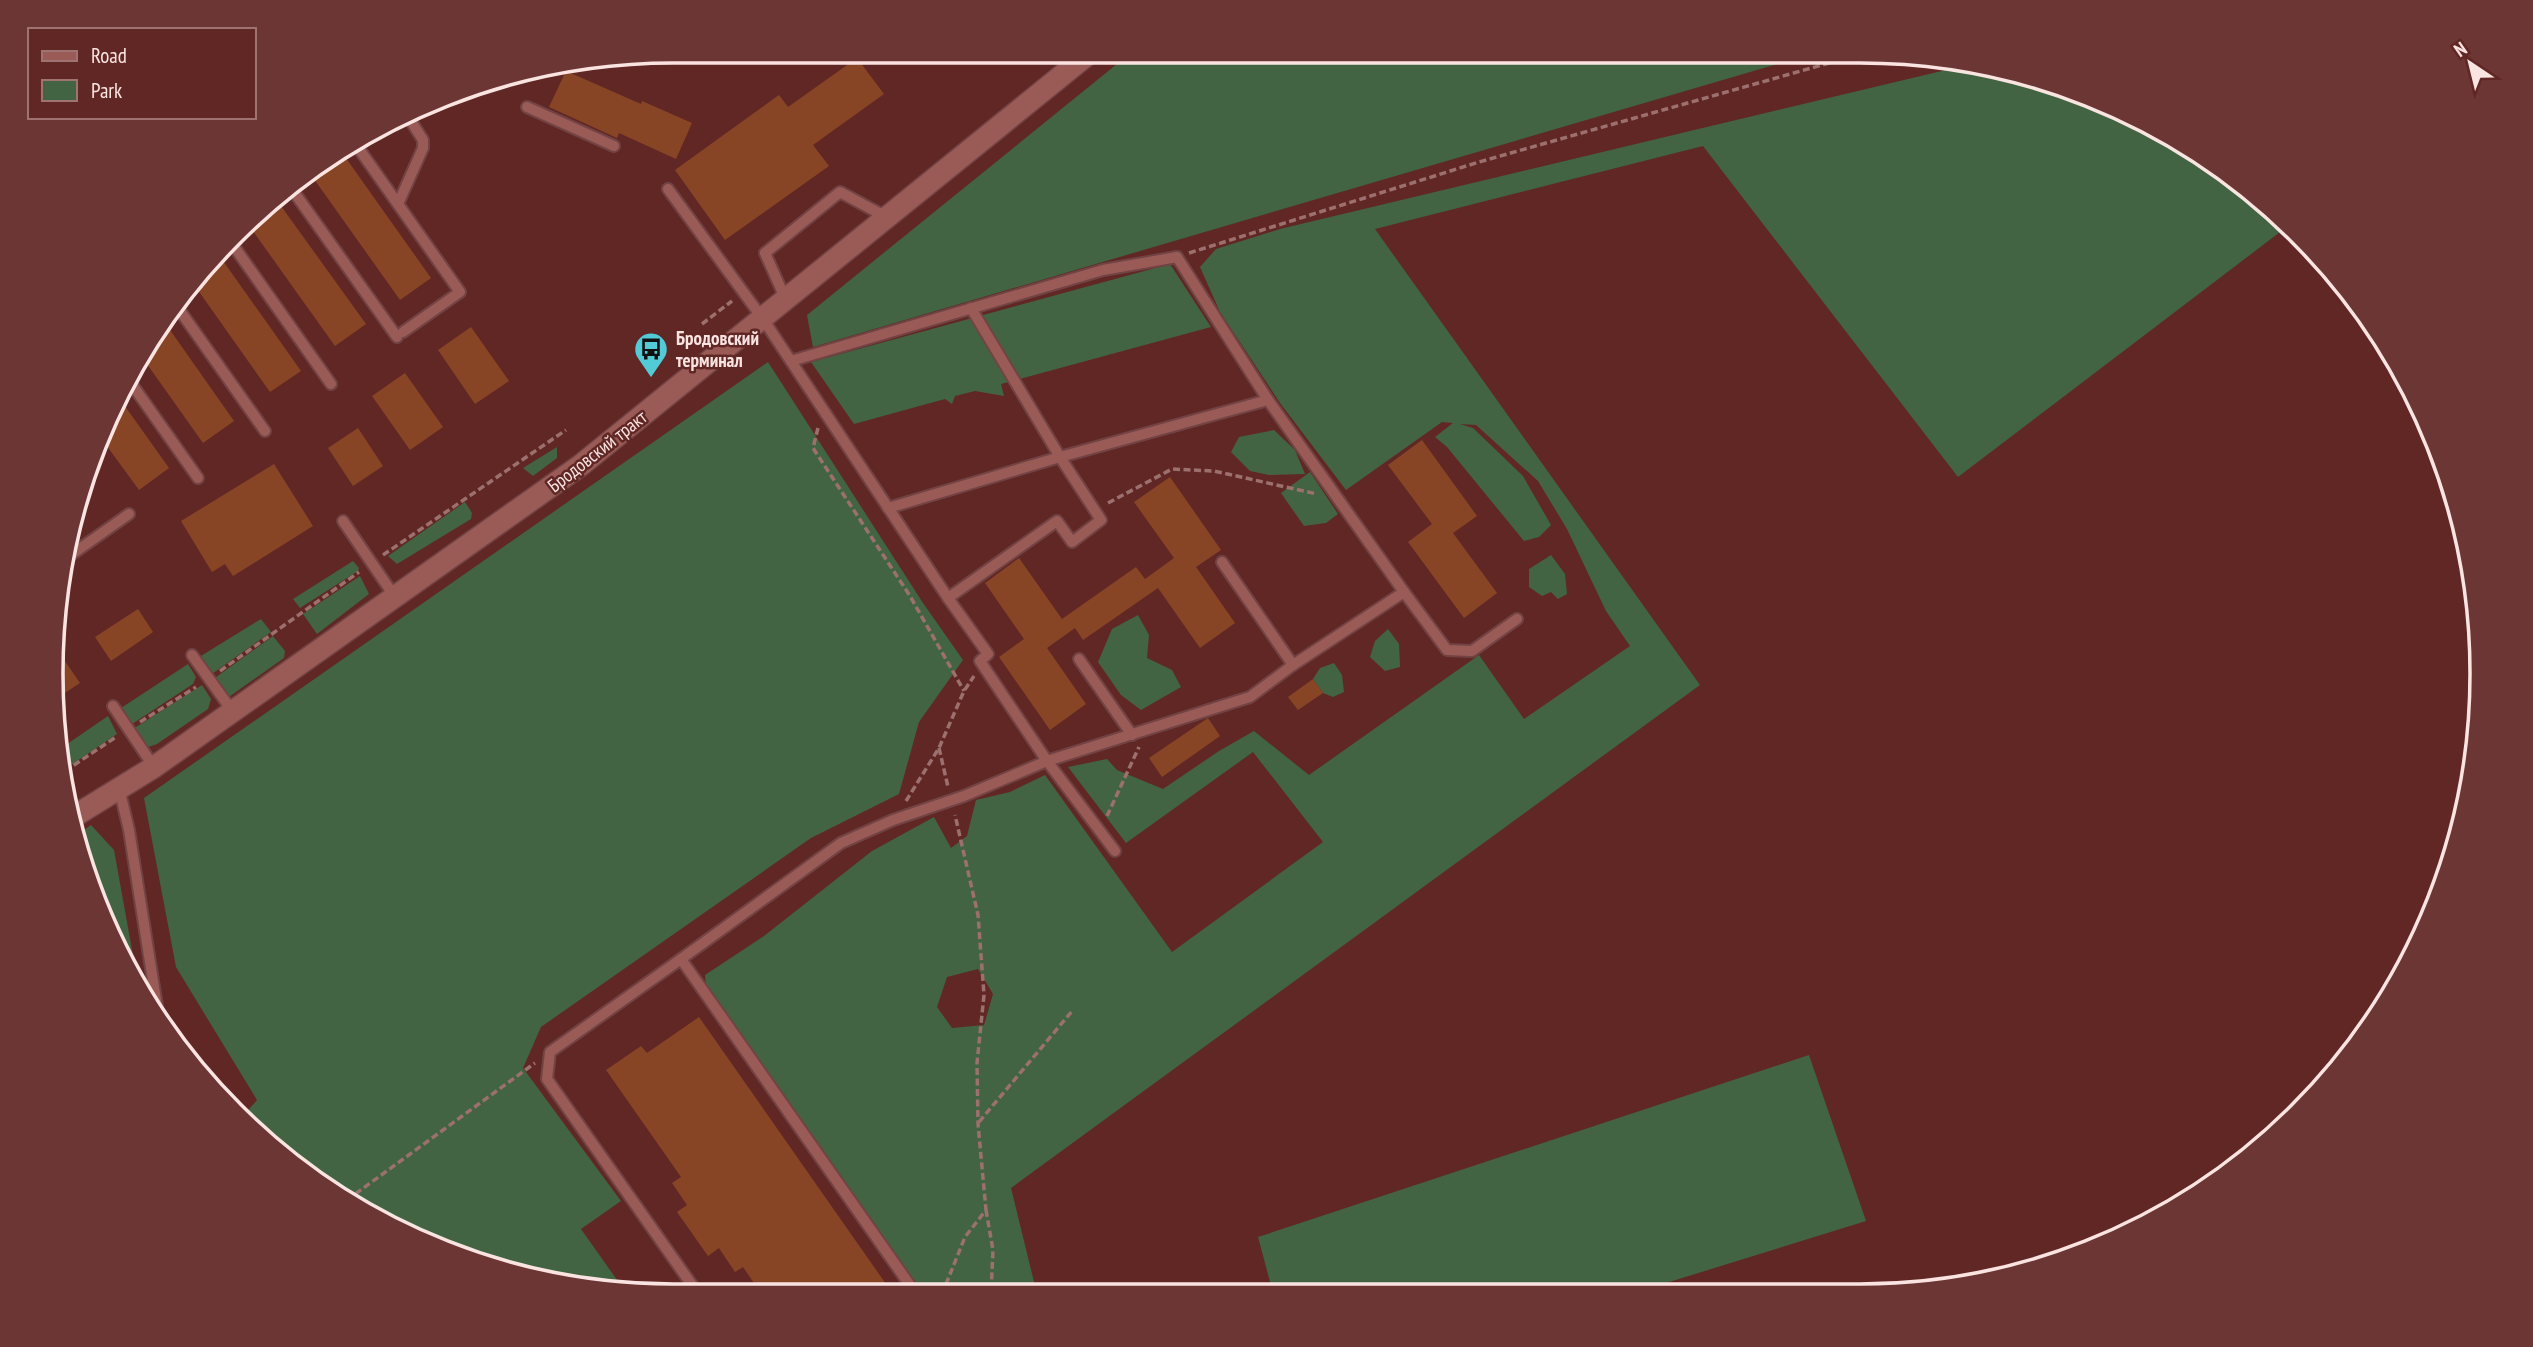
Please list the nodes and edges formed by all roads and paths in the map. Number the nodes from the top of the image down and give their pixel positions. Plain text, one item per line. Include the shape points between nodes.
1 (1077, 63) edge
2 (1829, 63) edge
3 (527, 107) dead end
4 (411, 122) edge
5 (614, 146) dead end
6 (360, 150) edge
7 (668, 189) dead end
8 (296, 194) edge
9 (398, 204) junction
10 (888, 218) junction
11 (236, 249) edge
12 (1177, 257) junction
13 (786, 300) junction
14 (971, 308) junction
15 (181, 313) edge
16 (763, 319) junction
17 (791, 361) junction
18 (331, 384) dead end
19 (134, 388) edge
20 (1268, 400) junction
21 (822, 408) junction
22 (265, 430) dead end
23 (565, 430) dead end
24 (1060, 457) junction
25 (198, 478) dead end
26 (1339, 499) junction
27 (888, 508) junction
28 (1093, 510) junction
29 (129, 514) dead end
30 (343, 522) dead end
31 (76, 552) edge
32 (1222, 562) dead end
33 (372, 563) junction
34 (1404, 592) junction
35 (395, 597) junction
36 (948, 598) junction
37 (1517, 619) dead end
38 (192, 655) dead end
39 (1079, 659) dead end
40 (980, 661) junction
41 (1293, 666) junction
42 (209, 679) junction
43 (964, 691) junction
44 (113, 706) dead end
45 (233, 712) junction
46 (128, 729) junction
47 (1147, 729) junction
48 (1132, 735) junction
49 (939, 748) junction
50 (1047, 761) junction
51 (71, 767) edge
52 (154, 767) junction
53 (119, 788) junction
54 (951, 801) junction
55 (80, 814) edge
56 (893, 820) junction
57 (1100, 831) junction
58 (1115, 851) dead end
59 (681, 959) junction
60 (154, 994) edge
61 (1073, 1010) dead end
62 (978, 1124) junction
63 (986, 1210) junction
64 (691, 1284) edge
65 (909, 1284) edge
66 (946, 1284) edge
67 (991, 1284) edge

1 - 10 street, Бродовский тракт
2 - 12 path via 1479,162
3 - 5 lane
4 - 9 lane via 423,148
6 - 9 lane
7 - 16 lane
8 - 9 lane via 400,335 460,292
10 - 13 street, Бродовский тракт
10 - 13 lane via 840,192 765,253
11 - 18 lane
12 - 14 lane via 1103,270
12 - 20 lane
13 - 16 street, Бродовский тракт
14 - 17 lane
14 - 24 lane
15 - 22 lane
16 - 17 lane
16 - 35 street, Бродовский тракт via 581,465
17 - 21 lane
19 - 25 lane
20 - 24 lane
20 - 26 lane
21 - 27 lane
21 - 43 path via 813,449 910,596
23 - 33 path
24 - 27 lane
24 - 28 lane
26 - 28 path via 1214,471 1172,469
26 - 34 lane
27 - 36 lane
28 - 36 lane via 1101,520 1072,542 1057,521
29 - 31 lane
30 - 33 lane
32 - 41 lane
33 - 35 lane
33 - 42 path
34 - 37 lane via 1447,650 1472,651
34 - 41 lane
35 - 45 street, Бродовский тракт
36 - 40 lane via 988,653
38 - 42 lane
39 - 48 lane
40 - 43 path
40 - 50 lane
41 - 47 lane via 1250,696
42 - 45 lane
42 - 46 path
43 - 49 path
44 - 46 lane
45 - 52 street, Бродовский тракт
46 - 51 path
46 - 52 lane
47 - 48 lane
47 - 57 path
48 - 50 lane
49 - 54 path
49 - 56 path
50 - 54 lane
50 - 57 lane
52 - 53 street, Бродовский тракт
53 - 55 street, Бродовский тракт
53 - 60 lane
54 - 56 lane
54 - 62 path via 978,915 984,995 976,1063
56 - 59 lane via 841,843
57 - 58 lane
59 - 64 lane via 550,1052 547,1079
59 - 65 lane
61 - 62 path
62 - 63 path
63 - 66 path via 965,1237
63 - 67 path via 993,1250

